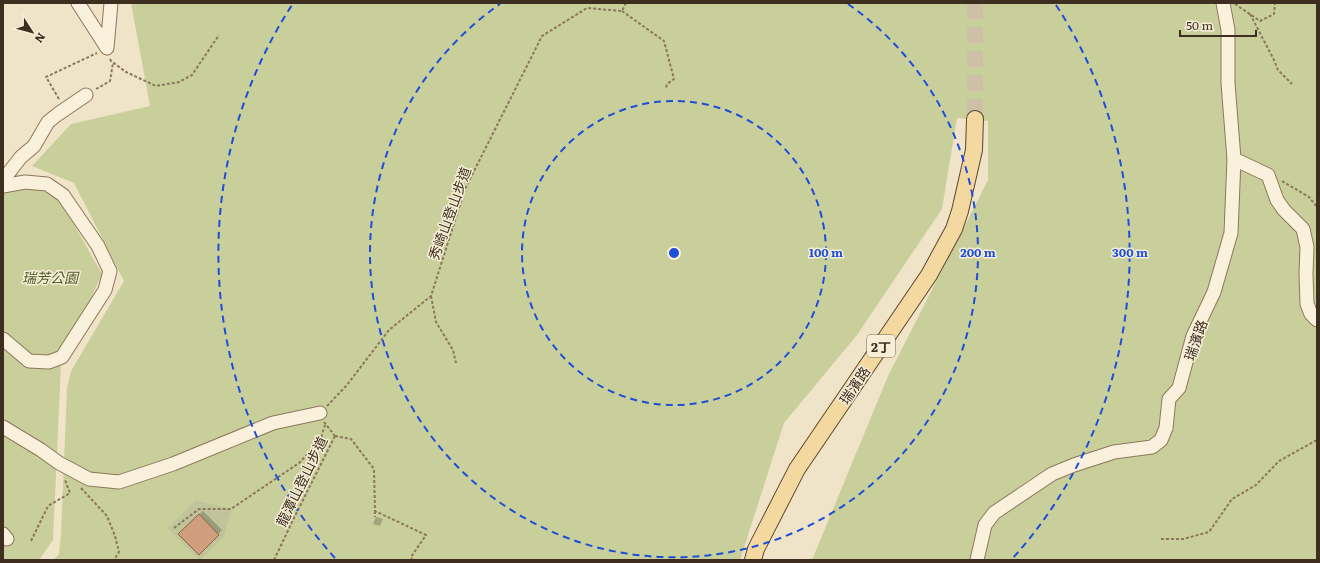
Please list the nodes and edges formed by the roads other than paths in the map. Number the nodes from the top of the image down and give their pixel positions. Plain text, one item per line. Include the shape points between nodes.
1 (78, 3) edge
2 (111, 3) edge
3 (1229, 3) edge
4 (86, 95) road end
5 (975, 119) tunnel mouth
6 (1234, 159) junction
7 (3, 180) edge
8 (3, 186) edge
9 (1317, 320) edge
10 (3, 339) edge
11 (322, 419) road end
12 (3, 427) edge
13 (753, 560) edge
14 (977, 560) edge

1 - 2 street via 107,48
3 - 6 street, 瑞濱路 via 1228,83
4 - 7 street via 48,122 34,146 21,157
5 - 13 main road, 瑞濱路 / 2丁 via 974,150 954,229 929,275 797,469 756,549
6 - 9 street via 1268,175 1277,200 1303,229 1307,247 1307,304
6 - 14 street, 瑞濱路 via 1231,233 1214,292 1193,336 1179,388 1169,399 1166,428 1161,440 1152,447 1114,452 1074,465 1052,474 1032,487 989,519 985,525
8 - 10 street via 25,182 47,184 64,195 98,246 110,271 104,290 62,357 49,362 29,361
11 - 12 street via 273,423 174,464 119,482 89,479

